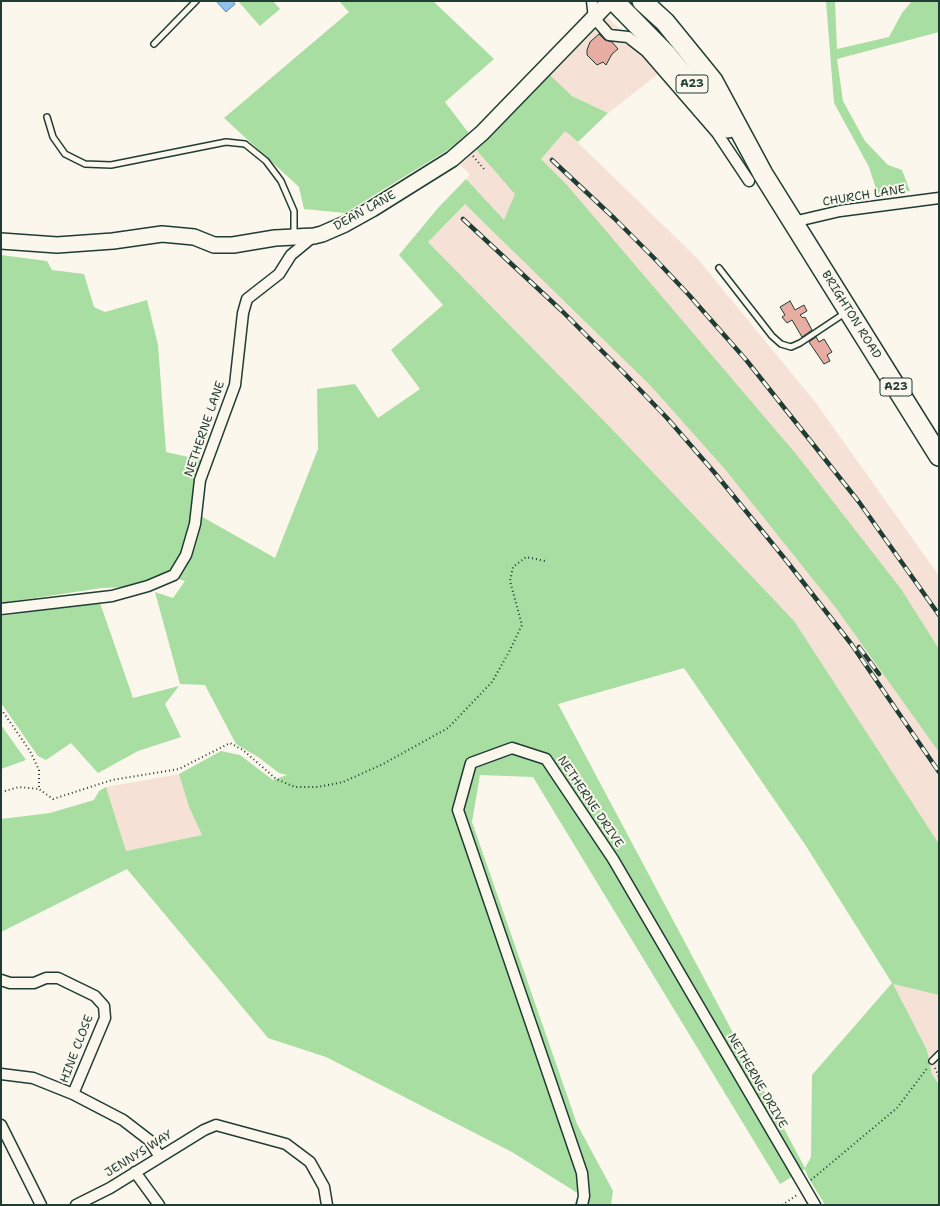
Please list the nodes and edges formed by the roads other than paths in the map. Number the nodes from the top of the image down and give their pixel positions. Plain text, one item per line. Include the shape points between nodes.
1 (196, 1) edge
2 (592, 1) edge
3 (610, 1) edge
4 (614, 1) edge
5 (642, 1) edge
6 (594, 18) junction
7 (154, 44) dead end
8 (672, 70) junction
9 (47, 117) dead end
10 (756, 177) junction
11 (939, 198) edge
12 (793, 222) junction
13 (314, 236) junction
14 (294, 237) junction
15 (1, 241) edge
16 (719, 268) dead end
17 (848, 310) junction
18 (939, 456) edge
19 (1, 609) edge
20 (1, 980) edge
21 (939, 1054) edge
22 (932, 1061) road end
23 (1, 1074) edge
24 (73, 1094) junction
25 (1, 1125) edge
26 (160, 1157) junction
27 (135, 1172) junction
28 (41, 1205) edge
29 (76, 1205) edge
30 (158, 1205) edge
31 (327, 1205) edge
32 (582, 1205) edge
33 (815, 1205) edge

1 - 7 lane
2 - 6 street
3 - 6 street, DEAN LANE
4 - 8 highway, BRIGHTON ROAD / A23
5 - 10 highway, BRIGHTON ROAD / A23 via 665,22 712,81
6 - 8 street, BRIGHTON ROAD via 609,35 628,37
6 - 13 street, DEAN LANE via 482,133 452,159 372,209 345,224
8 - 10 highway, BRIGHTON ROAD / A23
9 - 14 lane via 53,137 65,154 85,164 112,165 226,142 245,144 266,161 281,181 294,211
10 - 12 highway, BRIGHTON ROAD / A23
11 - 12 street, CHURCH LANE via 840,211
12 - 17 highway, BRIGHTON ROAD / A23
13 - 14 street, DEAN LANE
13 - 19 street, NETHERNE LANE via 291,255 279,274 247,299 243,313 235,385 200,480 195,524 186,555 174,575 148,586 112,596
14 - 15 street, DEAN LANE via 226,245 214,245 194,237 162,234 57,245
16 - 17 lane via 781,344 791,347 800,344
17 - 18 highway, BRIGHTON ROAD / A23
20 - 24 street, HINE CLOSE via 10,983 34,983 46,978 58,978 95,996 104,1006 105,1018
21 - 22 lane
23 - 24 street via 33,1078
24 - 26 street via 123,1120 149,1140
25 - 28 street
26 - 27 street, JENNYS WAY
26 - 31 street, JENNYS WAY via 204,1130 215,1120 286,1144 310,1162 324,1187
27 - 29 street, JENNYS WAY
27 - 30 street
32 - 33 street, NETHERNE DRIVE via 582,1173 458,810 471,763 512,748 546,759 613,859

